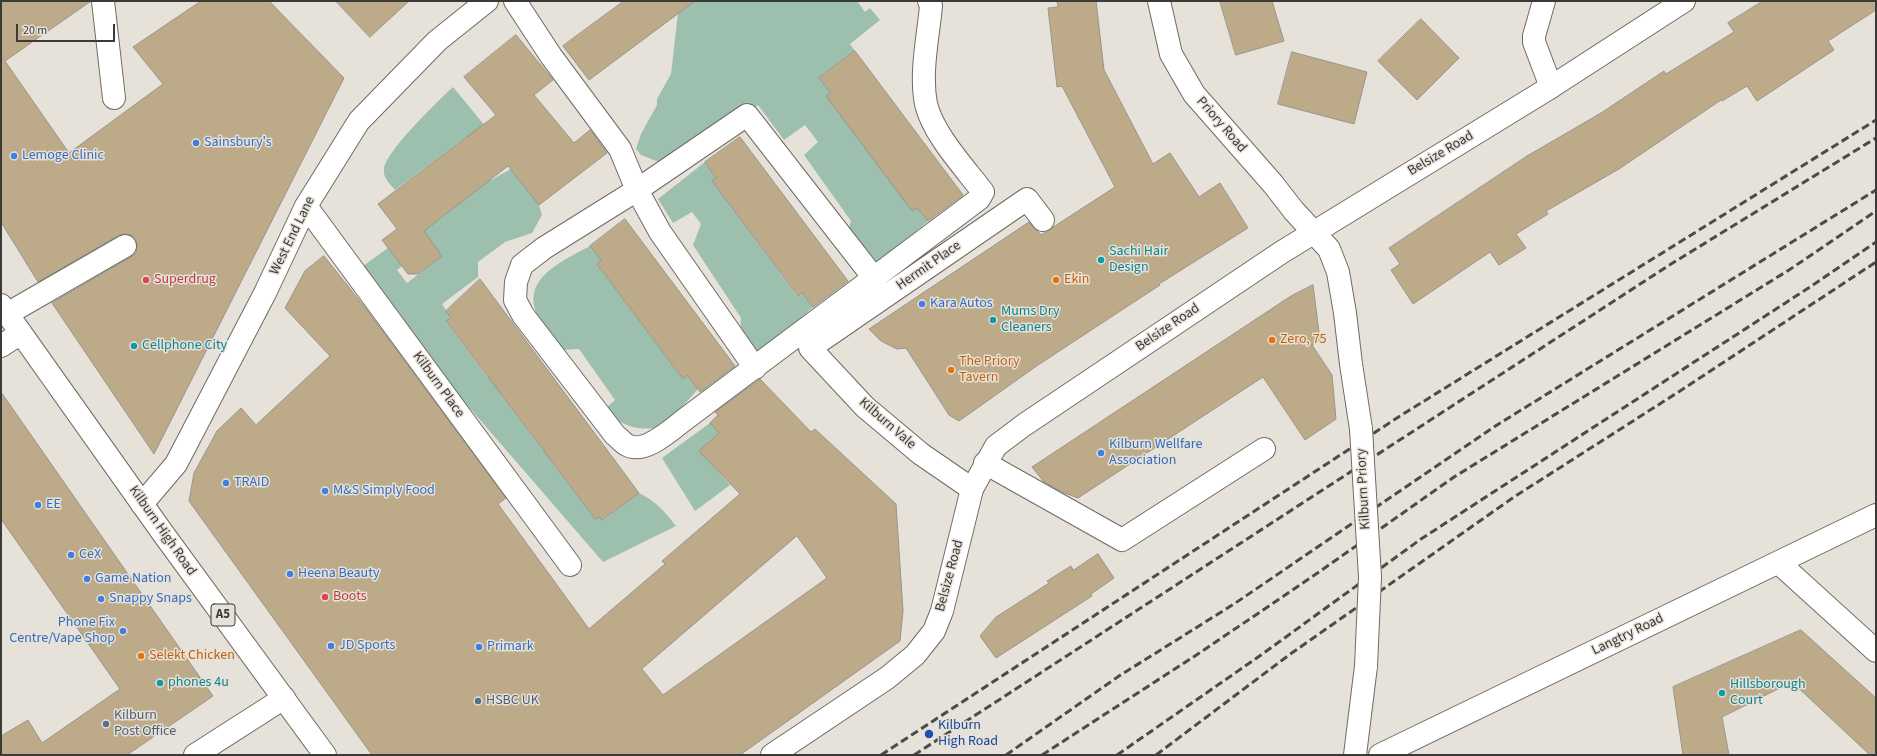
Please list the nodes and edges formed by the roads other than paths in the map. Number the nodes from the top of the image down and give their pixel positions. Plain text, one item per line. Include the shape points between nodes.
1 (103, 1) edge
2 (487, 1) edge
3 (515, 1) edge
4 (929, 1) edge
5 (1159, 1) edge
6 (1544, 1) edge
7 (1684, 1) edge
8 (1551, 86) junction
9 (114, 98) dead end
10 (637, 190) junction
11 (306, 206) junction
12 (1042, 220) dead end
13 (1313, 232) junction
14 (125, 246) dead end
15 (874, 278) junction
16 (4, 309) edge
17 (21, 333) junction
18 (1, 346) edge
19 (810, 348) joint
20 (755, 368) junction
21 (1264, 448) dead end
22 (985, 463) junction
23 (972, 489) junction
24 (142, 504) junction
25 (1876, 515) edge
26 (1779, 563) junction
27 (570, 565) dead end
28 (1876, 651) edge
29 (284, 698) junction
30 (195, 755) edge
31 (325, 755) edge
32 (772, 755) edge
33 (1355, 755) edge
34 (1380, 755) edge

1 - 9 street
2 - 11 street, West End Lane via 437,41 359,121
3 - 10 street via 551,56 620,149
4 - 15 street via 931,6 924,77 927,105 937,130 982,192 979,199
5 - 13 street, Priory Road via 1171,54 1194,94
6 - 8 street via 1534,42
7 - 8 street, Belsize Road
8 - 13 street, Belsize Road
10 - 15 street via 747,115
10 - 20 street via 660,232
10 - 20 street via 544,248 522,265 516,282 515,300 524,315 615,435 628,446 640,447 655,441
11 - 24 street, West End Lane via 265,293 176,464
11 - 27 street, Kilburn Place
12 - 19 street, Hermit Place via 1027,199
13 - 22 street, Belsize Road via 1024,425 996,446
13 - 33 street, Kilburn Priory, bridge via 1329,249 1338,272 1361,429 1370,577 1366,666
14 - 16 street
15 - 20 street
16 - 17 street, Kilburn High Road / A5
17 - 18 street
17 - 24 street, Kilburn High Road / A5
19 - 23 street, Kilburn Vale via 865,407 925,458
21 - 22 street via 1122,540
22 - 23 street, Belsize Road
23 - 32 street, Belsize Road via 942,611 934,631 915,655 887,678
24 - 29 street, Kilburn High Road / A5
25 - 26 street, Langtry Road
26 - 28 street
26 - 34 street, Langtry Road
29 - 30 street
29 - 31 street, Kilburn High Road / A5

